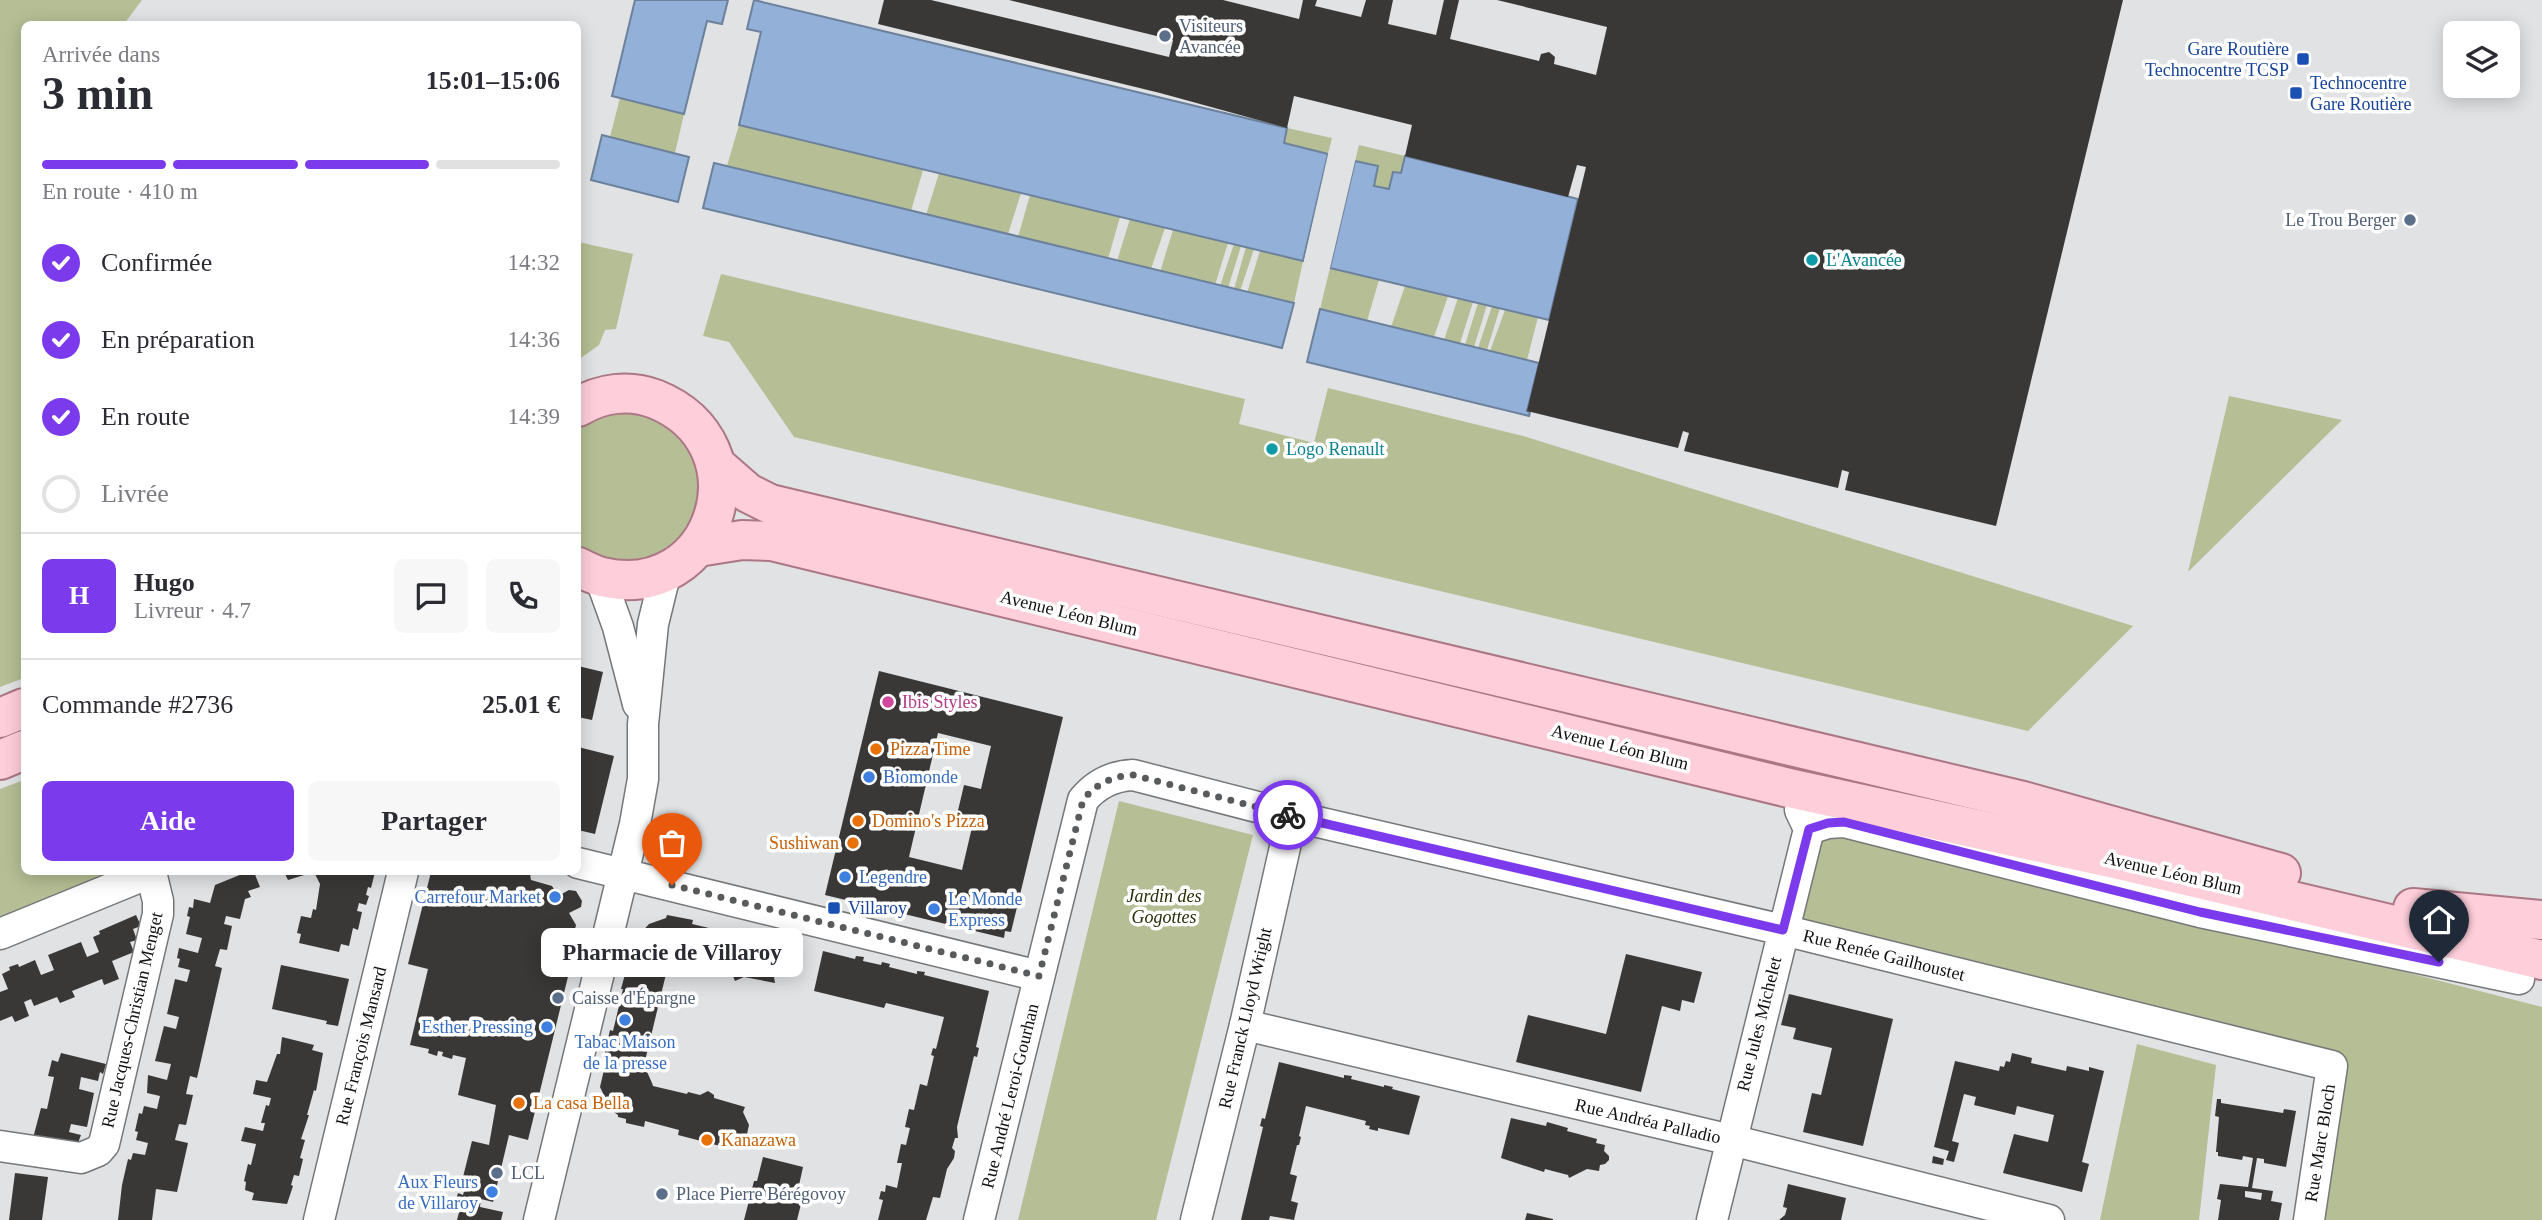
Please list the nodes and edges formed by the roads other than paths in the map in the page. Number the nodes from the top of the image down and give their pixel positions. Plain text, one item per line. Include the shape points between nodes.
1 (581, 405) edge
2 (717, 466) junction
3 (698, 547) junction
4 (666, 571) junction
5 (589, 572) edge
6 (21, 709) edge
7 (0, 718) edge
8 (643, 724) junction
9 (21, 751) edge
10 (0, 760) edge
11 (1789, 788) junction
12 (1190, 790) joint
13 (1292, 816) junction
14 (1809, 829) junction
15 (581, 864) edge
16 (621, 873) junction
17 (144, 875) edge
18 (152, 875) edge
19 (402, 875) edge
20 (2404, 907) junction
21 (2542, 920) edge
22 (1783, 930) junction
23 (0, 934) edge
24 (2542, 943) edge
25 (2534, 975) edge
26 (1039, 976) junction
27 (1245, 1026) junction
28 (2332, 1066) joint
29 (1731, 1140) junction
30 (0, 1146) edge
31 (2013, 1216) edge
32 (319, 1220) edge
33 (539, 1220) edge
34 (979, 1220) edge
35 (1196, 1220) edge
36 (1712, 1220) edge
37 (2049, 1220) edge
38 (2309, 1220) edge

1 - 2 main road via 617,393 644,395 672,406 695,425
2 - 3 main road via 717,501
2 - 20 main road, Avenue Léon Blum via 748,493 770,504 2022,801
3 - 4 main road
3 - 11 main road, Avenue Léon Blum via 772,541
4 - 5 main road via 622,580
4 - 8 street via 656,606
5 - 8 street via 618,626
6 - 7 main road
8 - 16 street via 643,779
9 - 10 main road
11 - 14 street
11 - 25 main road, Avenue Léon Blum via 2119,860
12 - 13 street, Rue Renée Gailhoustet
12 - 26 street, Rue André Leroi-Gourhan via 1122,776 1098,785 1083,800
13 - 22 street, Rue Renée Gailhoustet
13 - 27 street, Rue Franck Lloyd Wright
14 - 22 street, Rue Jules Michelet
14 - 25 street via 1844,822 2200,912
15 - 16 street
16 - 26 street
16 - 33 street
17 - 23 street
18 - 30 street, Rue Jacques-Christian Menget via 158,914 104,1144 81,1158
19 - 32 street, Rue François Mansard
20 - 21 main road
20 - 24 main road, Avenue Léon Blum
22 - 28 street, Rue Renée Gailhoustet
22 - 29 street, Rue Jules Michelet
26 - 34 street, Rue André Leroi-Gourhan
27 - 29 street, Rue Andréa Palladio
27 - 35 street, Rue Franck Lloyd Wright
28 - 38 street, Rue Marc Bloch
29 - 31 street, Rue Andréa Palladio
29 - 36 street, Rue Jules Michelet
31 - 37 street, Rue Andréa Palladio

